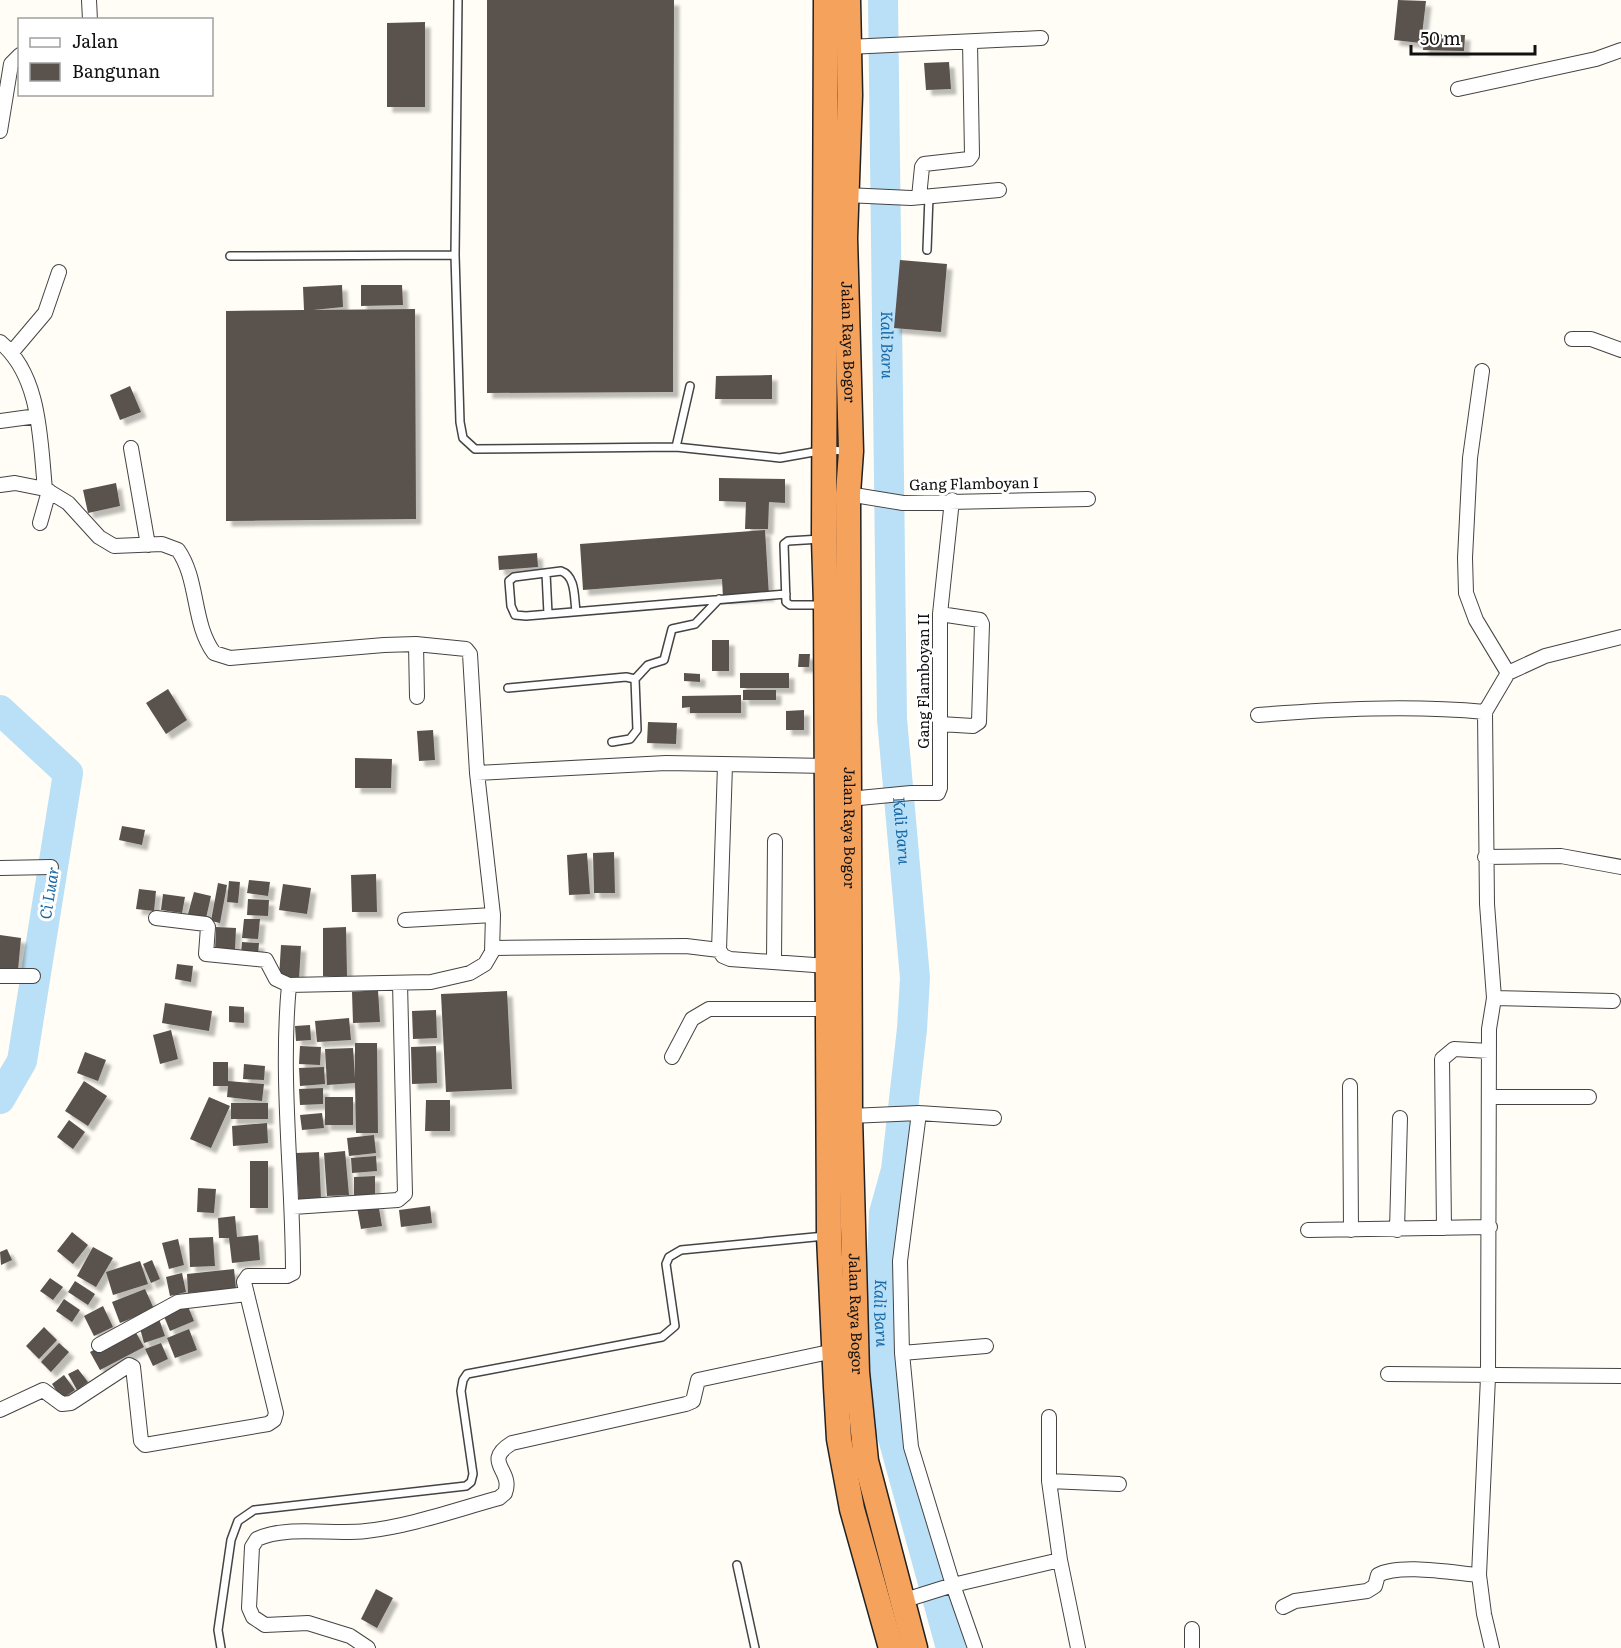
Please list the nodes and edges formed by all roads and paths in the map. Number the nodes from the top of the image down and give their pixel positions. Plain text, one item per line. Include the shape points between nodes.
1 (89, 0) edge
2 (458, 0) edge
3 (826, 0) edge
4 (848, 0) edge
5 (90, 18) edge
6 (1041, 38) dead end
7 (970, 42) junction
8 (854, 46) junction
9 (1621, 50) edge
10 (18, 56) edge
11 (1458, 89) dead end
12 (0, 131) edge
13 (999, 190) dead end
14 (857, 196) junction
15 (918, 197) junction
16 (927, 250) dead end
17 (454, 255) junction
18 (230, 256) dead end
19 (59, 272) dead end
20 (1572, 339) dead end
21 (0, 342) edge
22 (1621, 350) edge
23 (12, 352) junction
24 (1482, 371) dead end
25 (690, 386) dead end
26 (37, 416) junction
27 (0, 421) edge
28 (676, 447) junction
29 (130, 448) dead end
30 (825, 450) junction
31 (851, 451) junction
32 (0, 485) edge
33 (47, 490) junction
34 (855, 495) junction
35 (1088, 499) dead end
36 (952, 500) junction
37 (40, 524) dead end
38 (824, 539) junction
39 (148, 545) junction
40 (546, 573) junction
41 (786, 594) junction
42 (719, 599) junction
43 (838, 605) junction
44 (576, 611) junction
45 (548, 614) junction
46 (940, 614) junction
47 (1621, 637) edge
48 (416, 644) junction
49 (1508, 673) junction
50 (635, 679) junction
51 (508, 688) dead end
52 (417, 697) dead end
53 (1485, 712) junction
54 (1258, 715) dead end
55 (940, 724) junction
56 (612, 742) dead end
57 (724, 765) junction
58 (827, 766) junction
59 (477, 773) junction
60 (859, 798) junction
61 (775, 841) dead end
62 (1485, 857) junction
63 (51, 867) dead end
64 (1621, 867) edge
65 (0, 868) edge
66 (493, 915) junction
67 (156, 918) dead end
68 (405, 920) dead end
69 (494, 948) junction
70 (719, 950) junction
71 (774, 961) junction
72 (828, 966) junction
73 (0, 976) edge
74 (33, 976) dead end
75 (400, 983) junction
76 (289, 985) junction
77 (1494, 998) junction
78 (1613, 1000) dead end
79 (828, 1009) junction
80 (1489, 1051) junction
81 (672, 1057) dead end
82 (1350, 1086) dead end
83 (1489, 1097) junction
84 (1589, 1097) dead end
85 (915, 1113) junction
86 (858, 1115) junction
87 (994, 1118) dead end
88 (1400, 1118) dead end
89 (293, 1207) junction
90 (1490, 1227) junction
91 (1444, 1228) junction
92 (1308, 1230) dead end
93 (1351, 1230) junction
94 (1397, 1230) junction
95 (841, 1234) junction
96 (247, 1294) junction
97 (99, 1345) dead end
98 (986, 1346) dead end
99 (834, 1352) junction
100 (902, 1353) junction
101 (1388, 1374) dead end
102 (1621, 1376) edge
103 (1488, 1377) junction
104 (0, 1410) edge
105 (1049, 1417) dead end
106 (1048, 1481) junction
107 (1119, 1484) dead end
108 (1060, 1560) junction
109 (737, 1565) dead end
110 (1479, 1575) junction
111 (950, 1586) junction
112 (911, 1598) junction
113 (1282, 1607) dead end
114 (1192, 1629) dead end
115 (221, 1648) edge
116 (368, 1648) edge
117 (755, 1648) edge
118 (891, 1648) edge
119 (915, 1648) edge
120 (975, 1648) edge
121 (1078, 1648) edge
122 (1192, 1648) edge
123 (1492, 1648) edge

1 - 5 street
2 - 17 lane
3 - 30 highway, Jalan Raya Bogor
4 - 8 highway, Jalan Raya Bogor
6 - 7 street
7 - 8 street
7 - 15 street via 972,155 969,159 924,164
8 - 14 highway, Jalan Raya Bogor via 850,95
9 - 11 street
10 - 12 street via 11,64
13 - 15 street
14 - 15 street
14 - 31 highway, Jalan Raya Bogor
15 - 16 lane
17 - 18 lane
17 - 28 lane via 463,438 475,449
19 - 23 street via 45,313
20 - 22 street via 1591,339
21 - 23 street
23 - 26 street
24 - 49 street via 1470,458 1466,593 1476,620
25 - 28 lane
26 - 27 street
26 - 33 street
28 - 30 lane via 780,458
29 - 39 street
30 - 31 lane
30 - 38 highway, Jalan Raya Bogor
31 - 34 highway, Jalan Raya Bogor
32 - 33 street via 15,483
33 - 37 street
33 - 39 street via 68,503 99,537 114,546
34 - 36 street, Gang Flamboyan I via 903,502
34 - 43 highway, Jalan Raya Bogor
35 - 36 street, Gang Flamboyan I
36 - 46 street, Gang Flamboyan II
38 - 41 lane via 783,544
38 - 43 highway, Jalan Raya Bogor
39 - 48 street via 170,545 184,558 205,638 219,655 255,657
40 - 44 lane via 567,573
40 - 45 lane
40 - 45 lane via 514,577 508,587 515,615
41 - 42 lane
41 - 43 lane via 790,605
42 - 44 lane
42 - 50 lane via 695,624 672,629 664,660 648,665
43 - 58 highway, Jalan Raya Bogor
43 - 60 highway, Jalan Raya Bogor
44 - 45 lane
46 - 55 street, Gang Flamboyan II
46 - 55 street via 980,620 982,624 979,722 973,726
47 - 49 street via 1545,656
48 - 52 street
48 - 59 street via 466,649 470,654
49 - 53 street
50 - 51 lane
50 - 56 lane via 637,730 630,739
53 - 54 street via 1434,707
53 - 62 street
55 - 60 street, Gang Flamboyan II via 938,793
57 - 58 street
57 - 59 street via 666,763
57 - 70 street
58 - 72 highway, Jalan Raya Bogor
59 - 66 street
60 - 86 highway, Jalan Raya Bogor
61 - 71 street
62 - 64 street via 1560,856
62 - 77 street
63 - 65 street
66 - 68 street
66 - 69 street
67 - 76 street via 206,924 206,954 266,960 276,979
69 - 70 street via 686,946
69 - 75 street via 485,964 470,973 431,982
70 - 71 street via 730,959
71 - 72 street
72 - 79 highway, Jalan Raya Bogor
73 - 74 street
75 - 76 street
75 - 89 street via 405,1194 398,1200
76 - 89 street via 287,1108
77 - 78 street
77 - 80 street
79 - 81 street via 709,1009 692,1019
79 - 95 highway, Jalan Raya Bogor
80 - 83 street
80 - 91 street via 1454,1049 1442,1059
82 - 93 street
83 - 84 street
83 - 90 street
85 - 86 street
85 - 87 street
85 - 100 street via 900,1261
86 - 95 highway, Jalan Raya Bogor
88 - 94 street
89 - 96 street via 293,1273 248,1276 244,1282
90 - 91 street
90 - 103 street
91 - 94 street
92 - 93 street
93 - 94 street
95 - 99 highway, Jalan Raya Bogor
95 - 112 highway, Jalan Raya Bogor via 866,1461
95 - 115 lane via 681,1250 669,1257 666,1264 675,1326 662,1337 467,1374 461,1391 473,1474 466,1486 254,1510 238,1521 231,1540 218,1630
96 - 97 street via 178,1302
96 - 104 street via 276,1413 268,1424 145,1445 141,1441 133,1367 129,1365 71,1403 62,1404 43,1390
98 - 100 street
99 - 116 street via 698,1380 693,1401 686,1404 512,1443 498,1454 507,1482 505,1493 499,1498 411,1523 364,1531 274,1534 257,1539 252,1547 249,1608 253,1617 265,1624 308,1623 330,1628
99 - 118 highway, Jalan Raya Bogor via 841,1450 852,1509
100 - 111 street via 911,1448
101 - 103 street
102 - 103 street
103 - 110 street
105 - 106 street
106 - 107 street
106 - 108 street
108 - 111 street
108 - 121 street
109 - 117 lane
110 - 113 street via 1382,1572 1372,1589 1295,1601
110 - 123 street
111 - 112 street
111 - 120 street
112 - 119 highway, Jalan Raya Bogor
114 - 122 street

